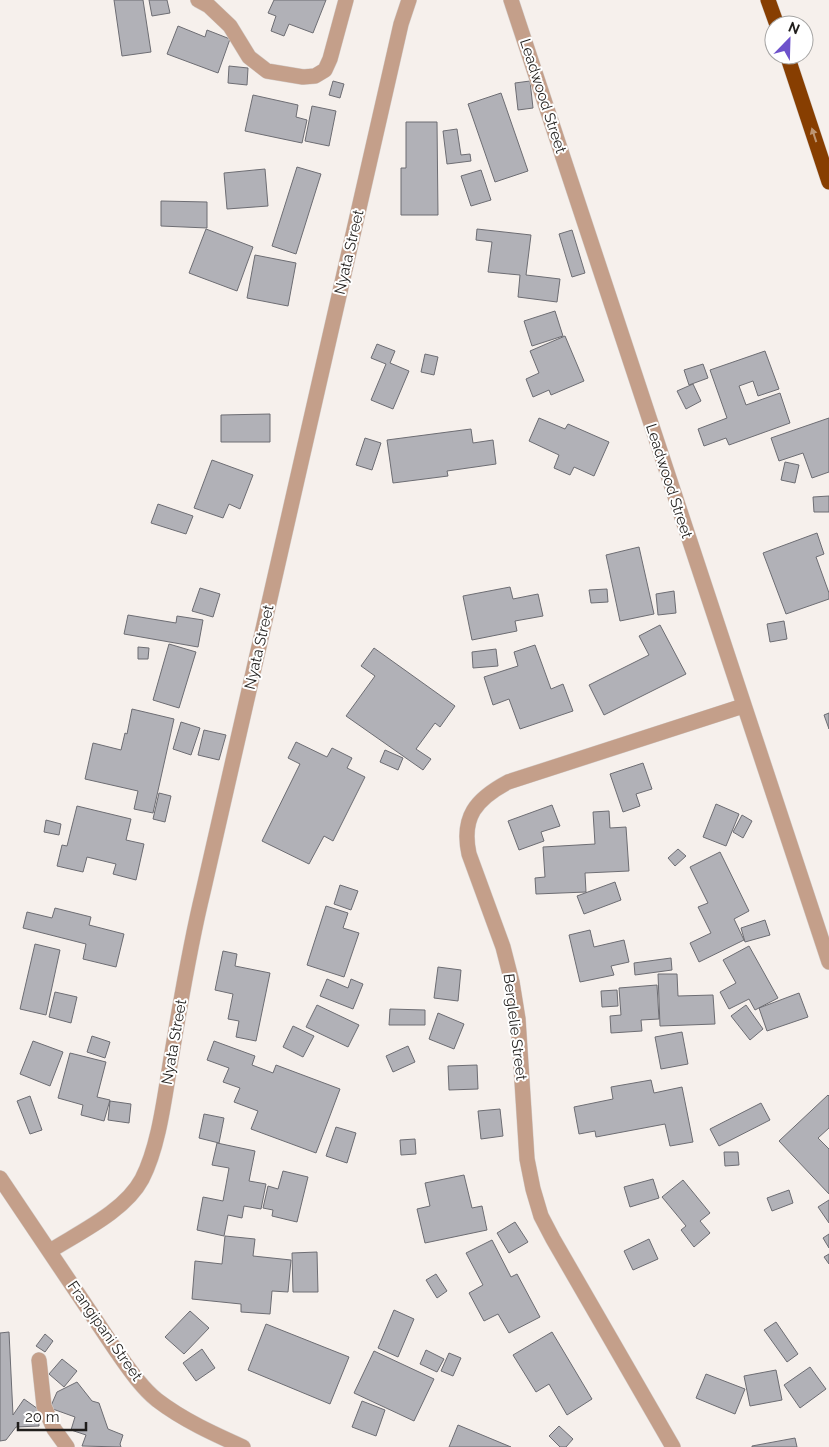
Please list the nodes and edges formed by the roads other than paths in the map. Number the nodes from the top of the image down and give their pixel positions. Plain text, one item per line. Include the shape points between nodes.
1 (198, 0) edge
2 (346, 0) edge
3 (410, 0) edge
4 (510, 0) edge
5 (768, 0) edge
6 (773, 15) edge
7 (790, 65) edge
8 (829, 182) edge
9 (743, 706) junction
10 (829, 962) edge
11 (0, 1178) edge
12 (50, 1251) junction
13 (39, 1360) dead end
14 (67, 1447) edge
15 (243, 1447) edge
16 (673, 1447) edge

1 - 2 street via 230,26 249,57 267,71 303,77 315,76 325,70
3 - 12 street, Nyata Street via 399,34 191,941 154,1147 141,1181 128,1198 111,1213
4 - 9 street, Leadwood Street
5 - 6 highway
8 -> 7 highway
9 - 10 street, Leadwood Street
9 - 16 street, Berglelie Street via 508,782 481,799 472,812 466,841 512,982 518,1019 527,1159 541,1216
11 - 12 street, Frangipani Street
12 - 15 street, Frangipani Street via 136,1379 178,1414
13 - 14 street via 44,1406 54,1430

